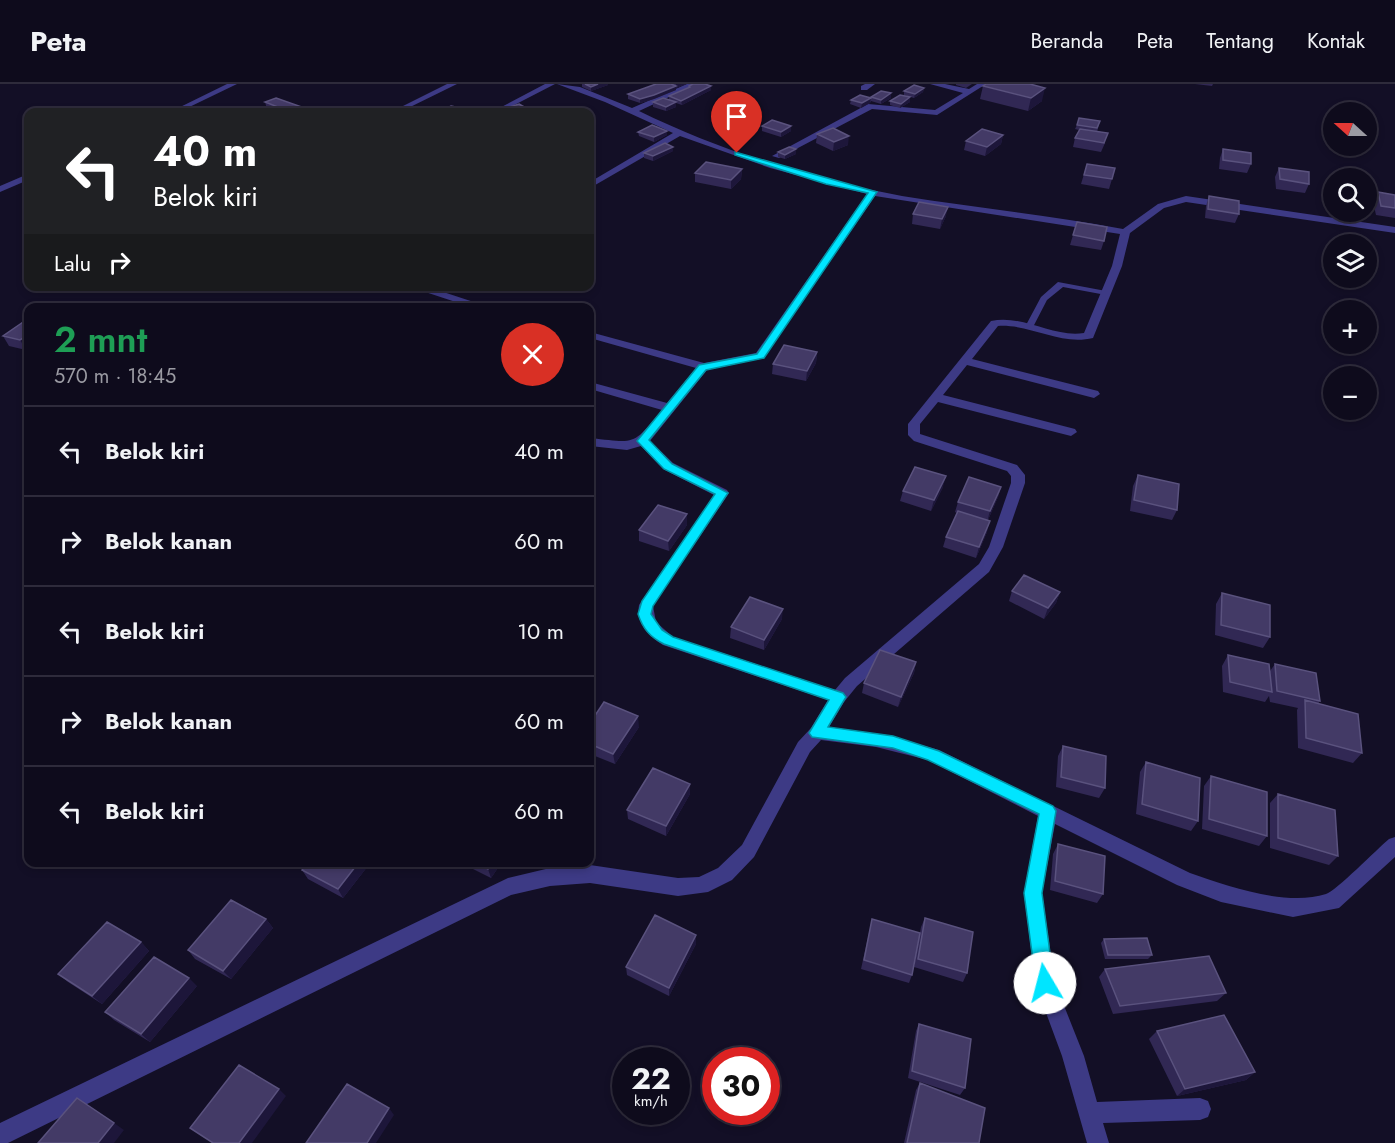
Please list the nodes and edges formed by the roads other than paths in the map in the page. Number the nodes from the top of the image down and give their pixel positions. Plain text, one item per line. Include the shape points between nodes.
1 (233, 84) edge
2 (453, 84) edge
3 (551, 84) edge
4 (561, 84) edge
5 (693, 84) edge
6 (934, 84) edge
7 (982, 84) edge
8 (971, 92) junction
9 (182, 108) edge
10 (403, 108) edge
11 (504, 108) edge
12 (633, 111) junction
13 (680, 133) junction
14 (765, 162) junction
15 (24, 179) edge
16 (594, 183) edge
17 (0, 189) edge
18 (873, 192) junction
19 (1395, 230) edge
20 (1125, 232) junction
21 (438, 291) edge
22 (1106, 293) junction
23 (473, 303) edge
24 (1029, 327) junction
25 (594, 336) edge
26 (966, 361) junction
27 (703, 368) junction
28 (594, 386) edge
29 (1094, 394) dead end
30 (935, 397) junction
31 (670, 408) junction
32 (1071, 432) dead end
33 (643, 441) junction
34 (594, 442) edge
35 (838, 697) junction
36 (817, 733) junction
37 (1048, 811) junction
38 (1395, 845) edge
39 (1200, 1109) dead end
40 (1089, 1113) junction
41 (0, 1135) edge
42 (1098, 1143) edge

1 - 9 street
2 - 10 street
3 - 11 street
4 - 12 street via 595,93
5 - 12 street
6 - 8 street
7 - 8 street
8 - 14 street via 937,113 871,106
12 - 13 street
13 - 14 street
13 - 16 street
14 - 18 street
15 - 17 street
18 - 20 street
18 - 27 street via 760,356
19 - 20 street via 1186,199 1169,202
20 - 22 street
21 - 23 street
22 - 24 lane via 1061,284 1044,299
22 - 24 street via 1089,336
24 - 26 street via 995,323
25 - 27 street
26 - 29 street
26 - 30 street
27 - 31 street
28 - 31 street
30 - 32 street
30 - 35 street via 914,424 914,435 1012,468 1018,483 996,547 984,568 895,642
31 - 33 street
33 - 34 street via 627,446
33 - 35 street via 668,466 722,493 646,605 648,625 669,640
35 - 36 street
36 - 37 street via 893,742 933,755
36 - 41 street via 804,747 748,851 725,874 701,886 678,887 590,874 508,886
37 - 38 street via 1184,879 1221,893 1293,908 1332,902
37 - 40 street via 1033,893 1045,983 1073,1056
39 - 40 street
40 - 42 street

